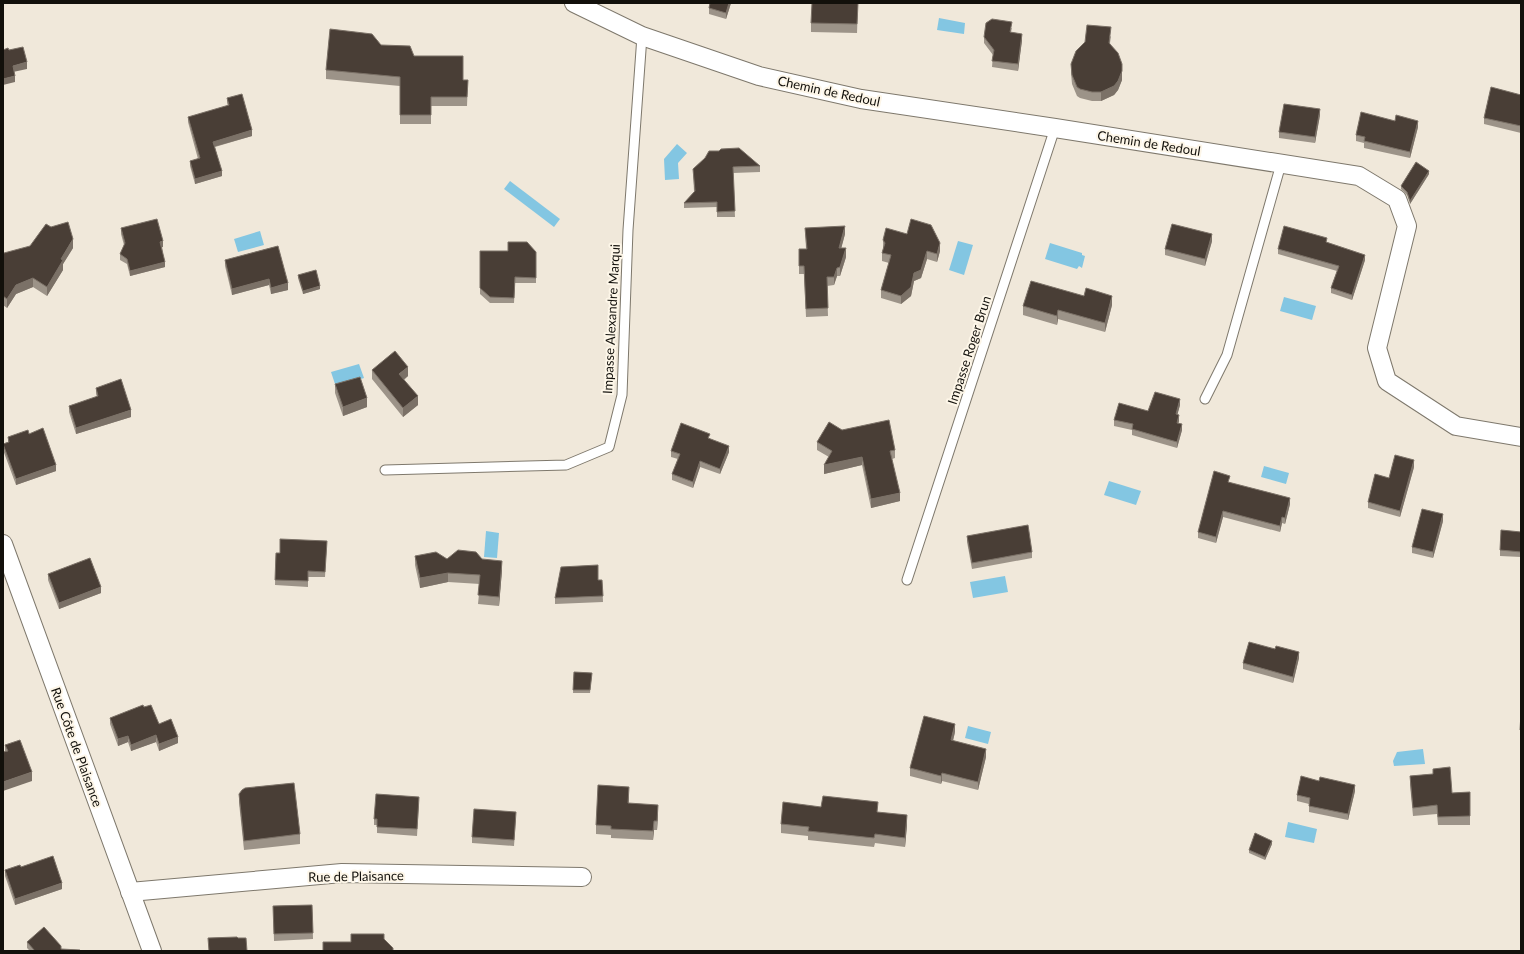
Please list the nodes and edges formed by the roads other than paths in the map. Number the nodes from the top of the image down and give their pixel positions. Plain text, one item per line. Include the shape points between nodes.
1 (574, 3) edge
2 (642, 36) junction
3 (1055, 128) junction
4 (1281, 164) junction
5 (1205, 399) dead end
6 (1521, 438) edge
7 (385, 470) dead end
8 (3, 544) edge
9 (907, 580) dead end
10 (582, 877) dead end
11 (130, 892) junction
12 (152, 951) edge

1 - 2 street, Chemin de Redoul
2 - 3 street, Chemin de Redoul via 759,76 825,91 861,99
2 - 7 lane, Impasse Alexandre Marqui via 628,230 622,395 609,447 566,465
3 - 4 street, Chemin de Redoul
3 - 9 lane, Impasse Roger Brun
4 - 5 lane via 1227,356
4 - 6 street, Chemin de Redoul via 1359,176 1397,199 1407,226 1377,348 1388,381 1456,426
8 - 11 street, Rue Côte de Plaisance
10 - 11 street, Rue de Plaisance via 342,873
11 - 12 street, Rue Côte de Plaisance

